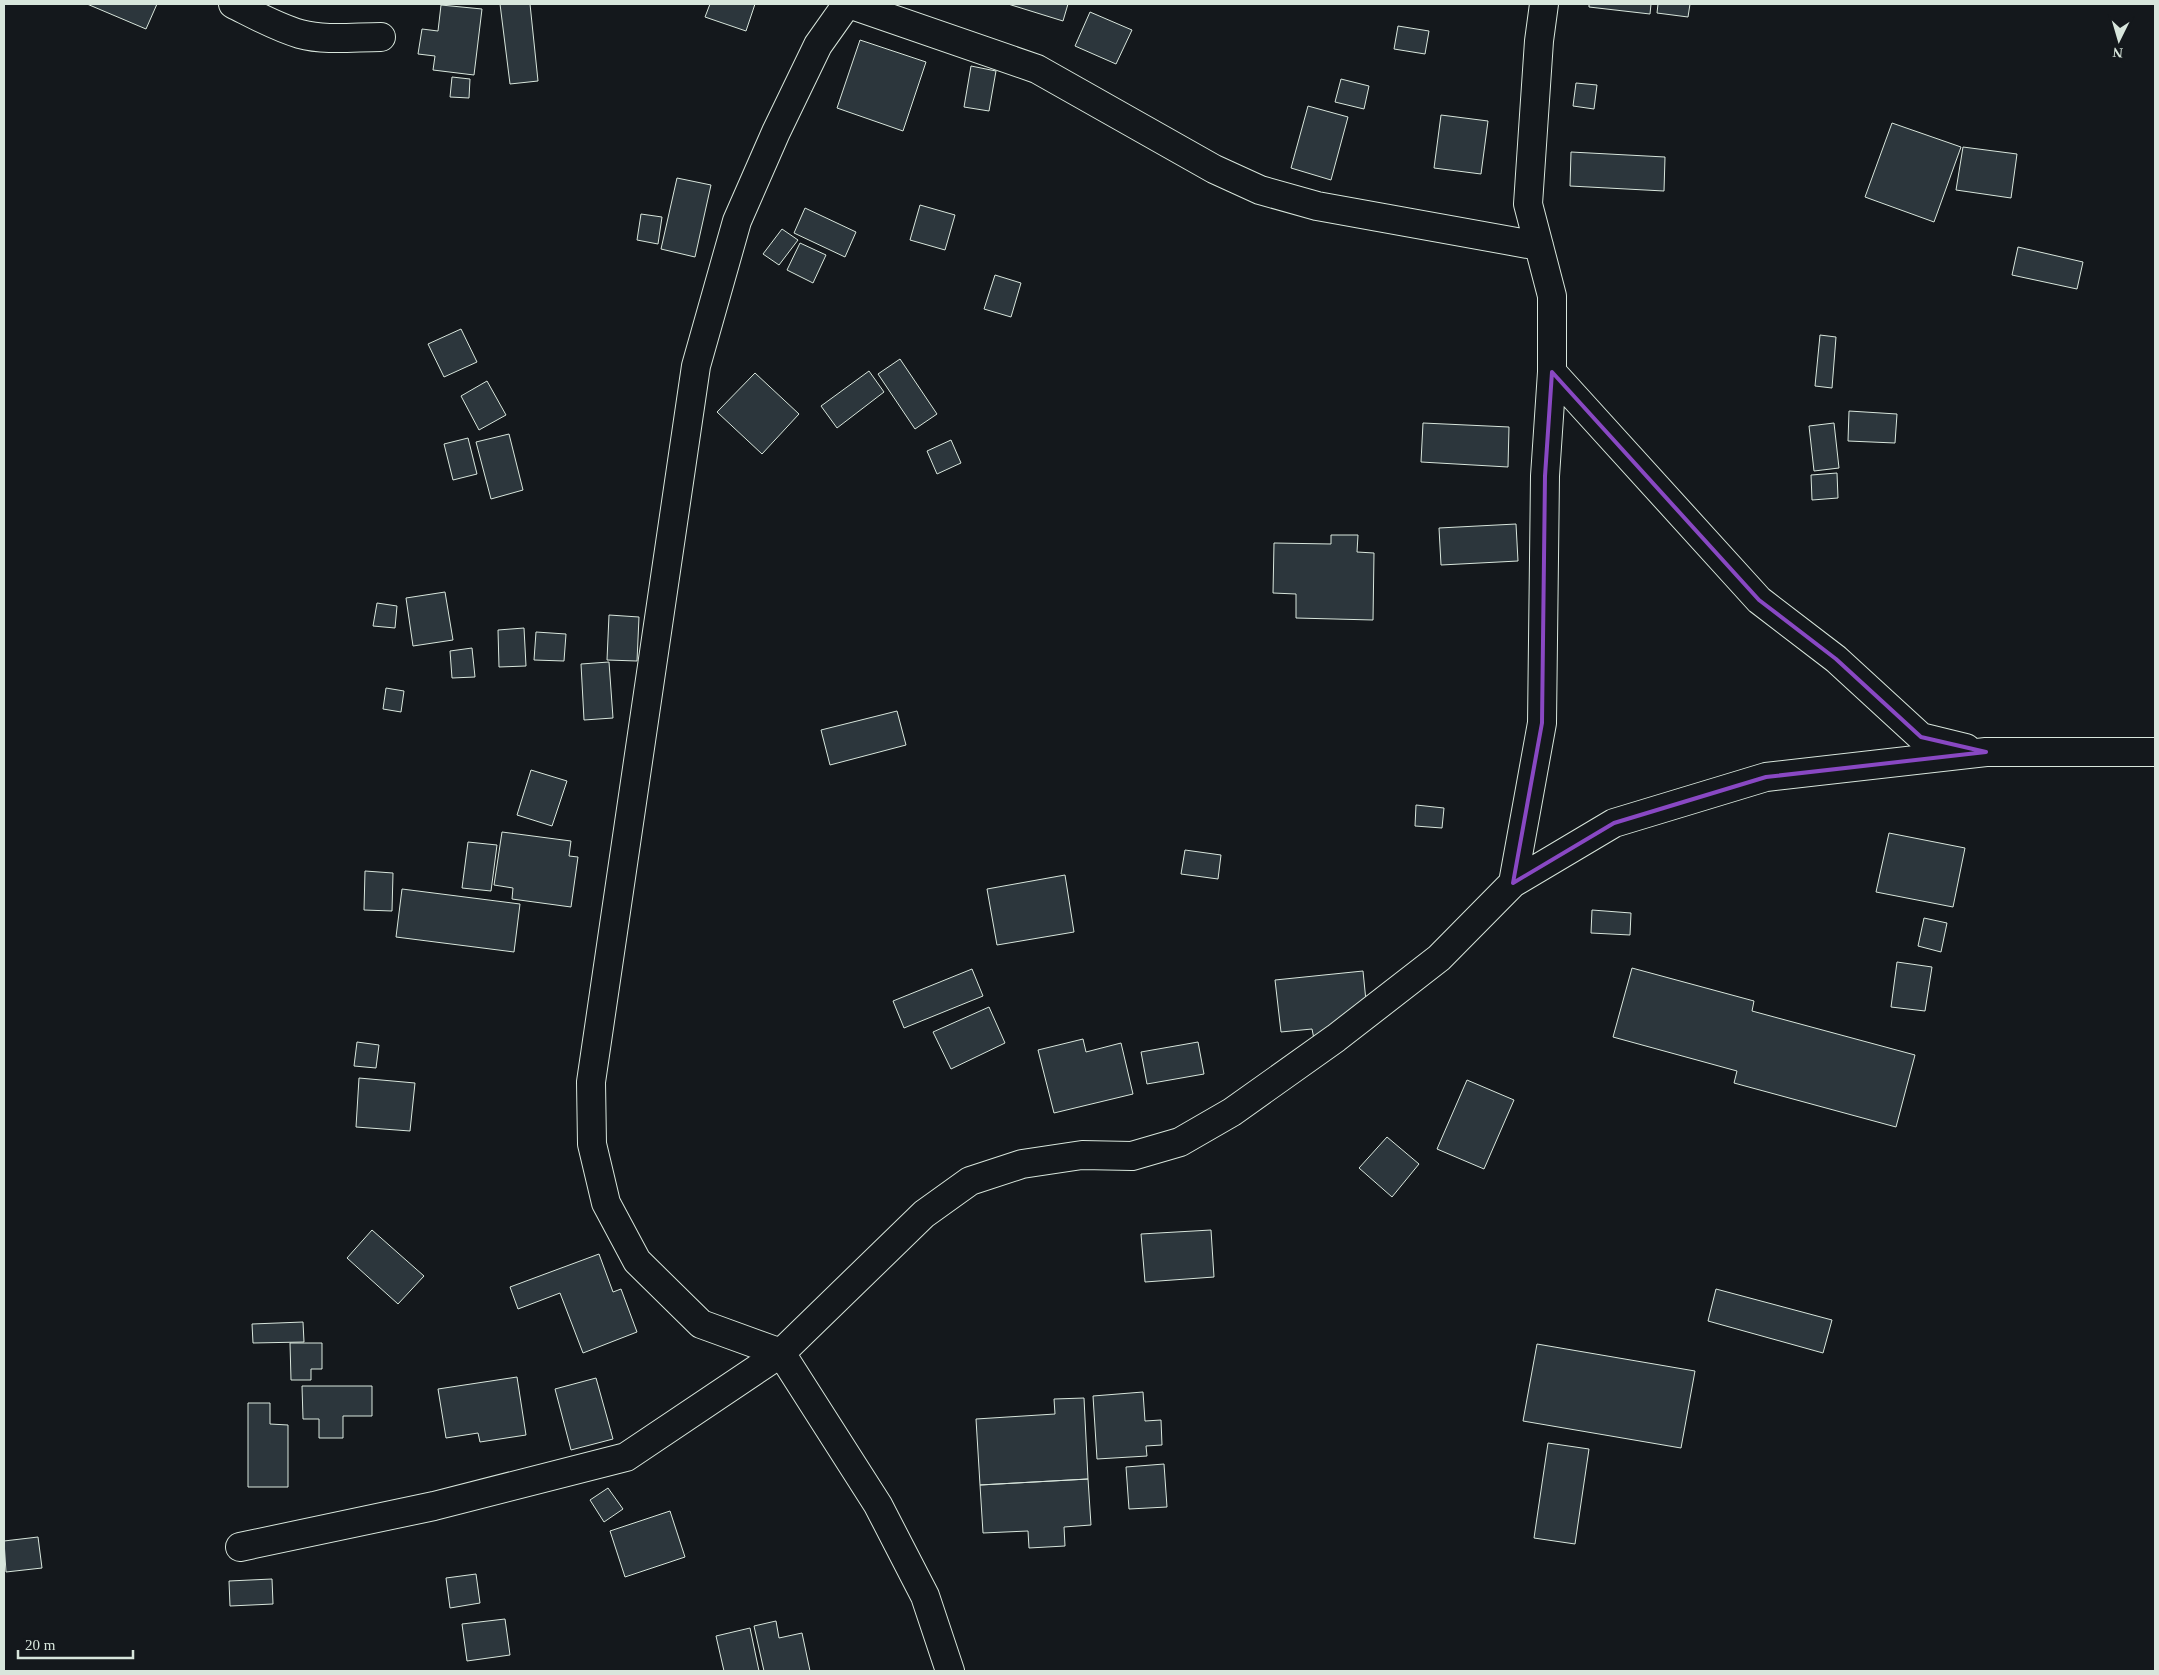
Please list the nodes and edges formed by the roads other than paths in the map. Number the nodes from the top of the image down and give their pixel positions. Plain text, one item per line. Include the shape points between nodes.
1 (233, 4) edge
2 (848, 4) edge
3 (1544, 4) edge
4 (381, 37) dead end
5 (1539, 246) junction
6 (1552, 372) junction
7 (1986, 752) junction
8 (2155, 752) edge
9 (1513, 883) junction
10 (781, 1353) junction
11 (240, 1547) dead end
12 (950, 1671) edge

1 - 4 street via 302,34
2 - 5 street via 1037,69 1214,169 1260,190 1317,206
2 - 10 street via 818,44 737,221 696,366 591,1082 592,1144 606,1204 637,1262 702,1324
3 - 5 street via 1528,204
5 - 6 street via 1552,296
6 - 7 street via 1760,600 1836,659 1921,737
6 - 9 street via 1545,476 1542,723
7 - 8 street
7 - 9 street via 1766,778 1614,823
9 - 10 street via 1439,958 1336,1038 1232,1112 1180,1142 1132,1156 1082,1155 1022,1164 970,1181 924,1214
10 - 11 street via 626,1457 434,1506
10 - 12 street via 878,1505 926,1596

